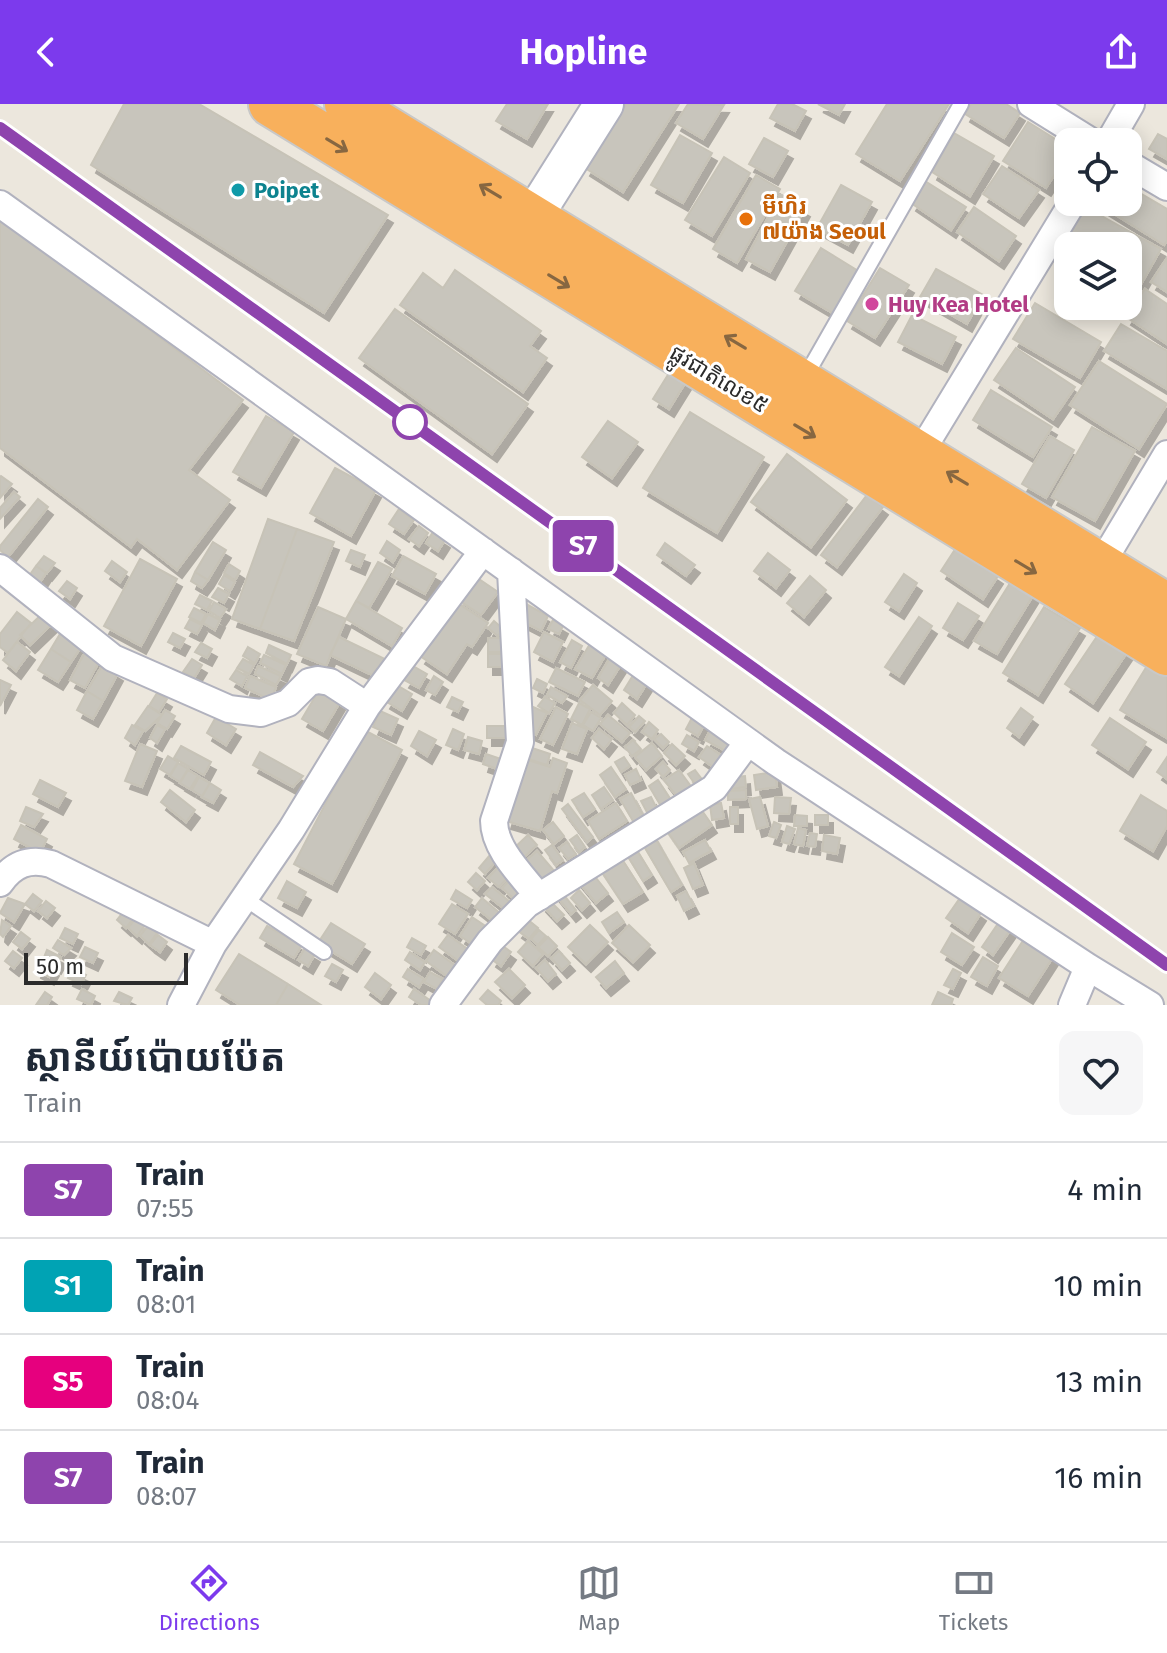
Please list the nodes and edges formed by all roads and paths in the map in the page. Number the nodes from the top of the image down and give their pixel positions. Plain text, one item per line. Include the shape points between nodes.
1 (271, 104) edge
2 (347, 104) edge
3 (604, 104) edge
4 (961, 104) edge
5 (1031, 104) edge
6 (1131, 104) edge
7 (1070, 128) edge
8 (1117, 128) edge
9 (1142, 172) edge
10 (1167, 187) edge
11 (0, 204) edge
12 (1064, 216) edge
13 (522, 234) junction
14 (801, 382) junction
15 (1167, 454) edge
16 (919, 455) junction
17 (483, 551) junction
18 (0, 568) edge
19 (511, 571) junction
20 (1090, 582) junction
21 (1167, 606) edge
22 (1167, 653) edge
23 (367, 706) junction
24 (748, 742) junction
25 (4, 870) edge
26 (539, 897) junction
27 (244, 898) junction
28 (213, 944) junction
29 (324, 952) dead end
30 (1088, 967) junction
31 (181, 1005) edge
32 (443, 1005) edge
33 (1072, 1005) edge
34 (1150, 1005) edge

1 -> 13 highway, ផ្លូវជាតិលេខ៥
13 -> 2 highway, ផ្លូវជាតិលេខ៥
3 - 13 street
4 - 14 lane
5 - 7 street
6 - 8 street
9 - 10 street
11 - 17 street
12 - 16 street
14 -> 13 highway, ផ្លូវជាតិលេខ៥
13 -> 20 highway, ផ្លូវជាតិលេខ៥
14 - 16 highway, ផ្លូវជាតិលេខ៥
15 - 20 street
20 -> 16 highway, ផ្លូវជាតិលេខ៥
17 - 19 street
17 - 23 street
18 - 23 street via 113,658 229,709 261,713 288,703 318,680
19 - 24 street
19 - 26 street via 520,742 494,833
20 - 21 highway, ផ្លូវជាតិលេខ៥
20 - 22 highway, ផ្លូវជាតិលេខ៥
23 - 27 street
24 - 26 street via 714,788
24 - 30 street
25 - 28 street via 30,861 51,864
26 - 32 street via 490,941
27 - 28 street
27 - 29 lane
28 - 31 street
30 - 33 street
30 - 34 street

